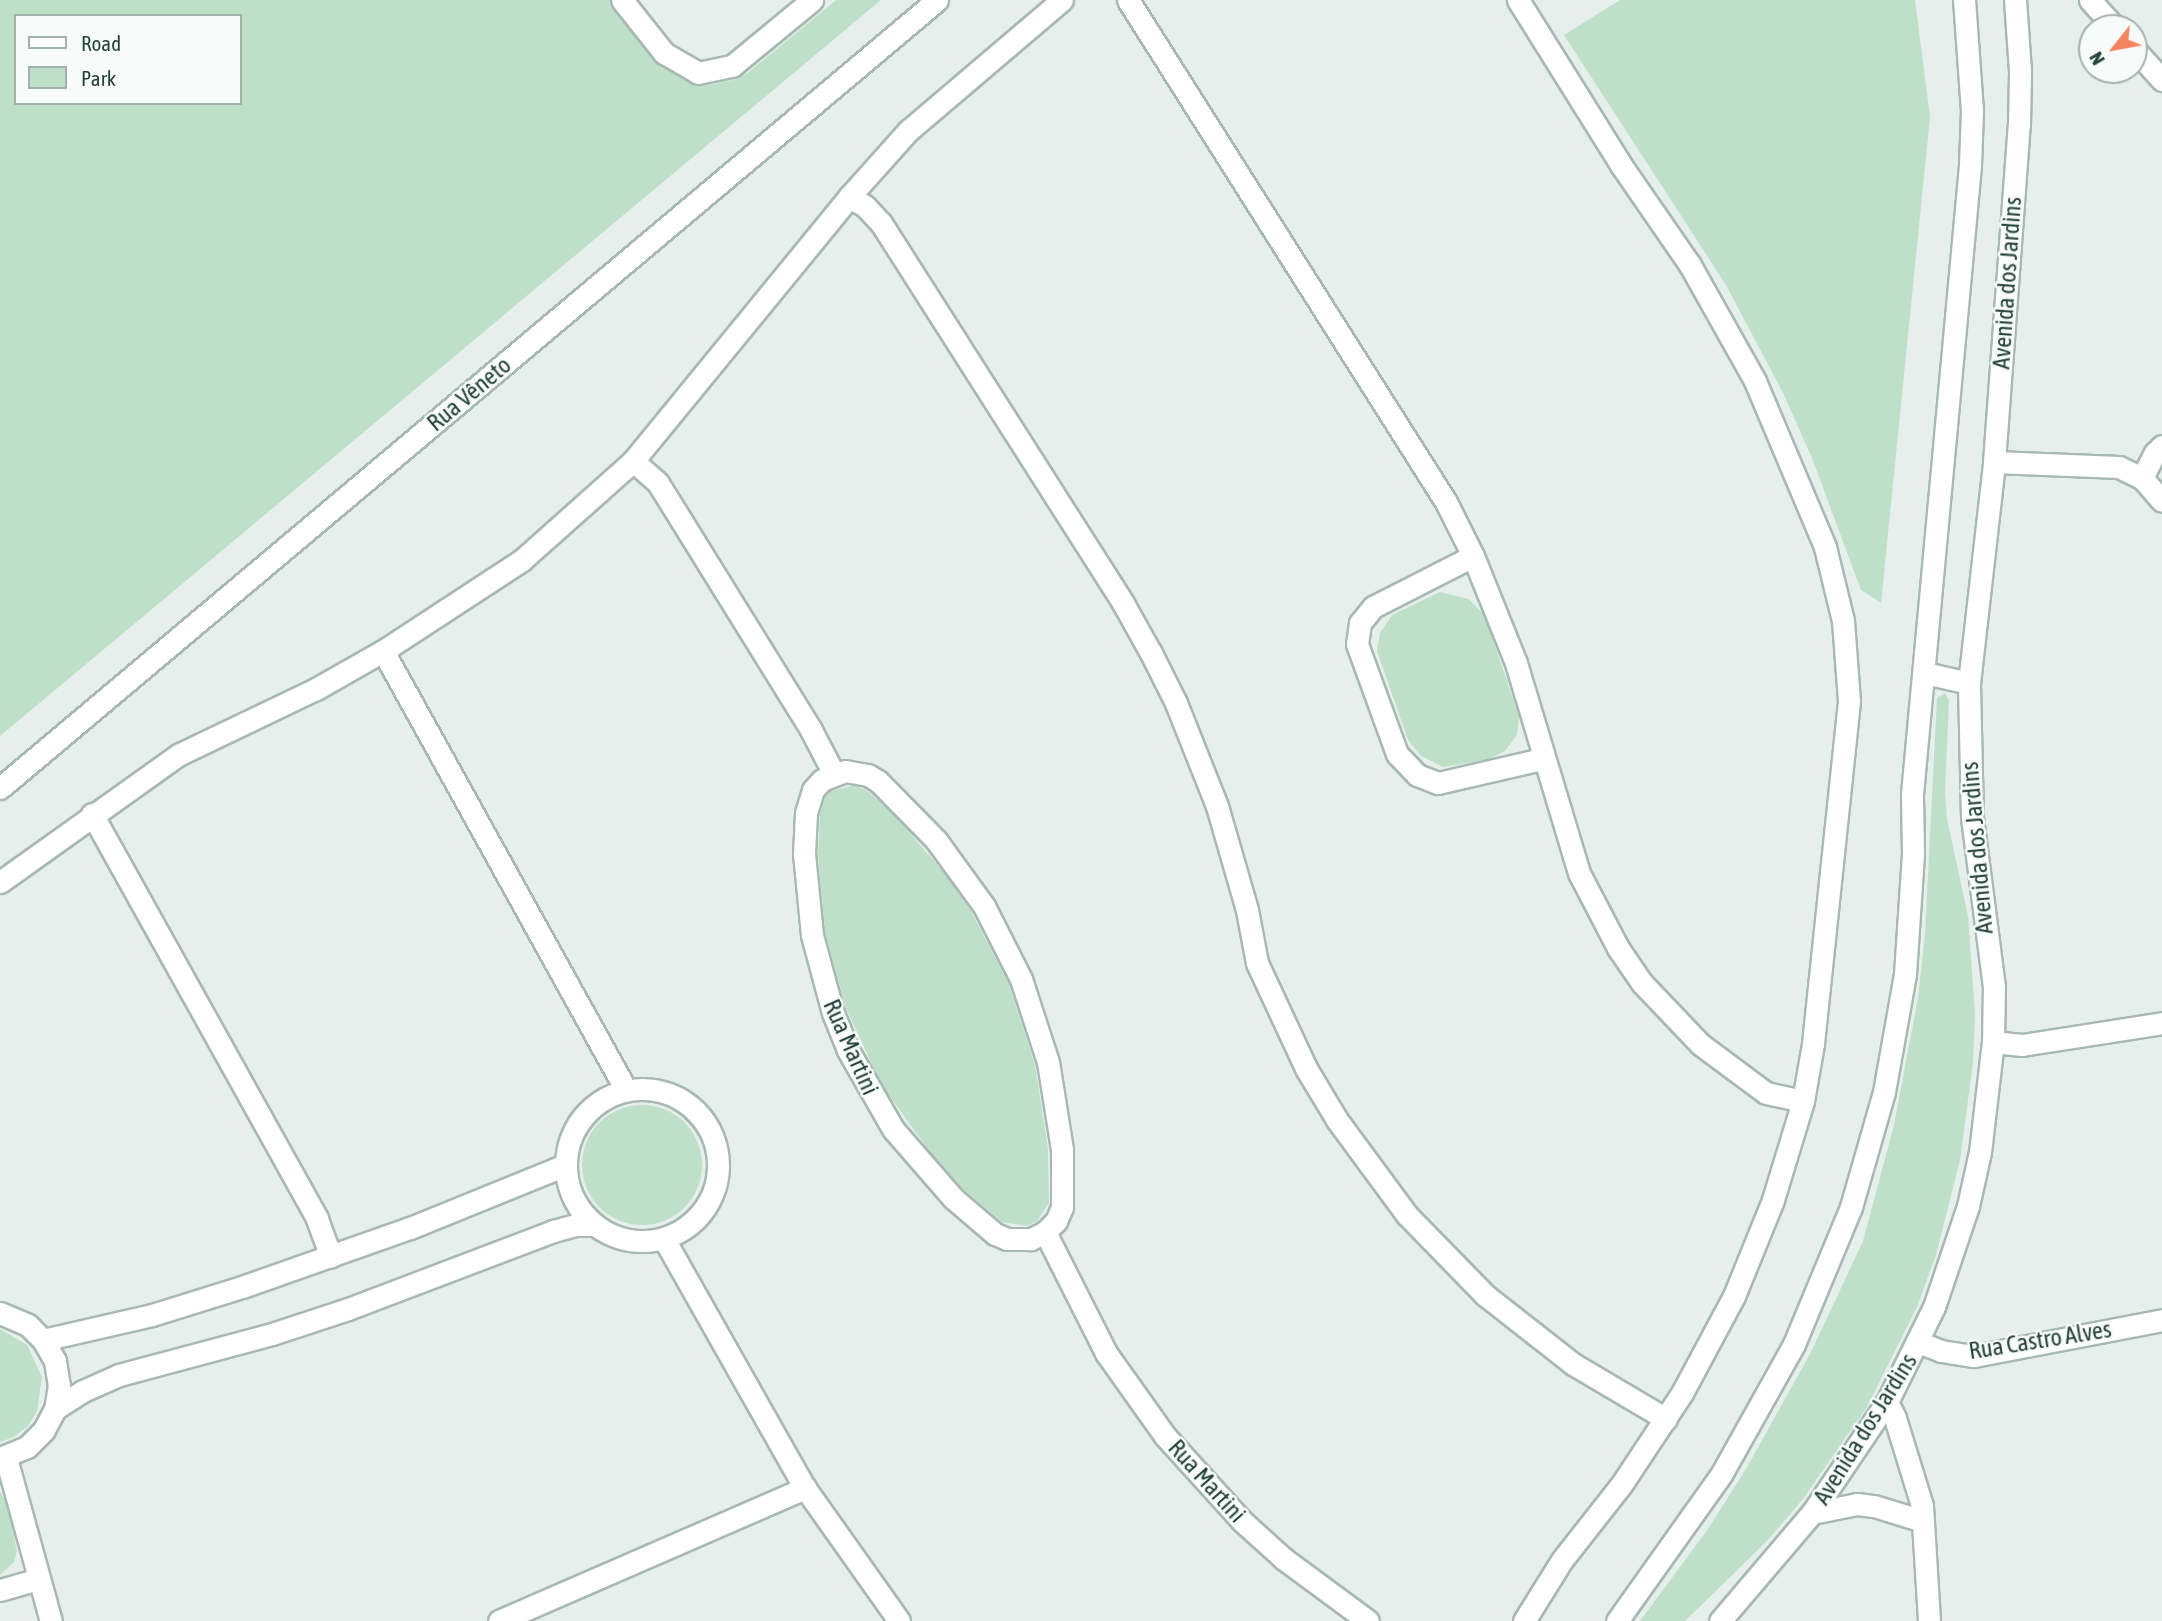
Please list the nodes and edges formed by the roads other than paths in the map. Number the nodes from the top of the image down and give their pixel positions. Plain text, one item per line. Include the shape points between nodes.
1 (622, 0) edge
2 (811, 0) edge
3 (937, 0) edge
4 (1062, 0) edge
5 (1128, 0) edge
6 (1518, 0) edge
7 (1964, 0) edge
8 (2015, 0) edge
9 (2090, 0) edge
10 (2102, 14) edge
11 (2148, 64) edge
12 (2162, 80) edge
13 (849, 197) junction
14 (2162, 446) edge
15 (633, 461) junction
16 (1994, 462) junction
17 (2142, 478) junction
18 (2162, 500) edge
19 (1473, 556) junction
20 (383, 651) junction
21 (1925, 673) junction
22 (1969, 683) junction
23 (1542, 759) junction
24 (834, 774) junction
25 (0, 788) edge
26 (92, 814) junction
27 (0, 882) edge
28 (2162, 1023) edge
29 (1993, 1042) junction
30 (626, 1090) junction
31 (1803, 1101) junction
32 (565, 1165) junction
33 (594, 1225) junction
34 (1045, 1232) junction
35 (664, 1238) junction
36 (331, 1257) junction
37 (0, 1313) edge
38 (2162, 1320) edge
39 (43, 1340) junction
40 (1919, 1342) junction
41 (1887, 1402) junction
42 (55, 1409) junction
43 (1666, 1419) junction
44 (3, 1458) edge
45 (805, 1488) junction
46 (1812, 1513) junction
47 (1923, 1521) junction
48 (38, 1579) junction
49 (0, 1590) edge
50 (51, 1621) edge
51 (499, 1621) edge
52 (899, 1621) edge
53 (1368, 1621) edge
54 (1524, 1621) edge
55 (1617, 1621) edge
56 (1720, 1621) edge
57 (1928, 1621) edge

1 - 2 street via 664,53 698,73 732,66
3 - 25 street, Rua Vêneto
4 - 13 street via 908,131
5 - 19 street via 1414,449
6 - 31 street via 1722,317 1785,446 1835,582 1847,648 1849,701
7 - 21 street, Avenida dos Jardins via 1972,111 1970,164
8 - 16 street, Avenida dos Jardins via 2019,125
9 - 10 street
11 - 12 street
13 - 15 street
13 - 43 street via 881,223 1124,603 1151,653 1190,734 1217,806 1257,963 1285,1028 1337,1120 1407,1215 1485,1295 1573,1364
14 - 17 street
15 - 20 street via 522,560
15 - 24 street via 658,483
16 - 17 street via 2119,467
16 - 22 street, Avenida dos Jardins
17 - 18 street
19 - 23 street via 1516,663
19 - 23 street via 1373,607 1360,623 1357,644 1397,754 1417,775 1438,783
20 - 26 street via 305,695 178,755
20 - 30 street
21 - 22 street
21 - 55 street, Avenida dos Jardins via 1912,794 1905,974 1884,1092 1851,1207 1814,1299 1760,1409 1691,1521
22 - 29 street, Avenida dos Jardins via 1972,817 1994,987
23 - 31 street via 1579,873 1642,983 1731,1070 1766,1093
24 - 34 street via 857,771 868,775 908,809 961,872 1004,942 1048,1062 1062,1149 1062,1207
24 - 34 street, Rua Martini via 822,780 808,802 804,854 815,948 848,1051 893,1129 953,1198 1007,1239 1031,1239
26 - 27 street
26 - 36 street via 317,1219
28 - 29 street via 2022,1045
29 - 40 street, Avenida dos Jardins via 1982,1138 1968,1206
30 - 32 street via 590,1108 568,1144
30 - 35 street via 647,1088 687,1103 703,1118 714,1140 719,1164 715,1189 704,1211 686,1228
31 - 43 street via 1755,1249 1710,1345
32 - 33 street via 578,1206
32 - 36 street
33 - 35 street via 616,1237 640,1242
33 - 42 street via 553,1231 348,1309 119,1375
34 - 53 street, Rua Martini via 1107,1353 1166,1436 1242,1521 1293,1566
35 - 45 street
36 - 39 street via 152,1315
37 - 39 street via 28,1325
38 - 40 street, Rua Castro Alves via 1974,1356
39 - 42 street via 55,1361
40 - 41 street, Avenida dos Jardins
41 - 46 street, Avenida dos Jardins
41 - 47 street
42 - 44 street via 27,1447
43 - 54 street via 1562,1560
44 - 48 street
45 - 51 street
45 - 52 street
46 - 47 street via 1857,1504
46 - 56 street, Avenida dos Jardins
47 - 57 street
48 - 49 street
48 - 50 street

